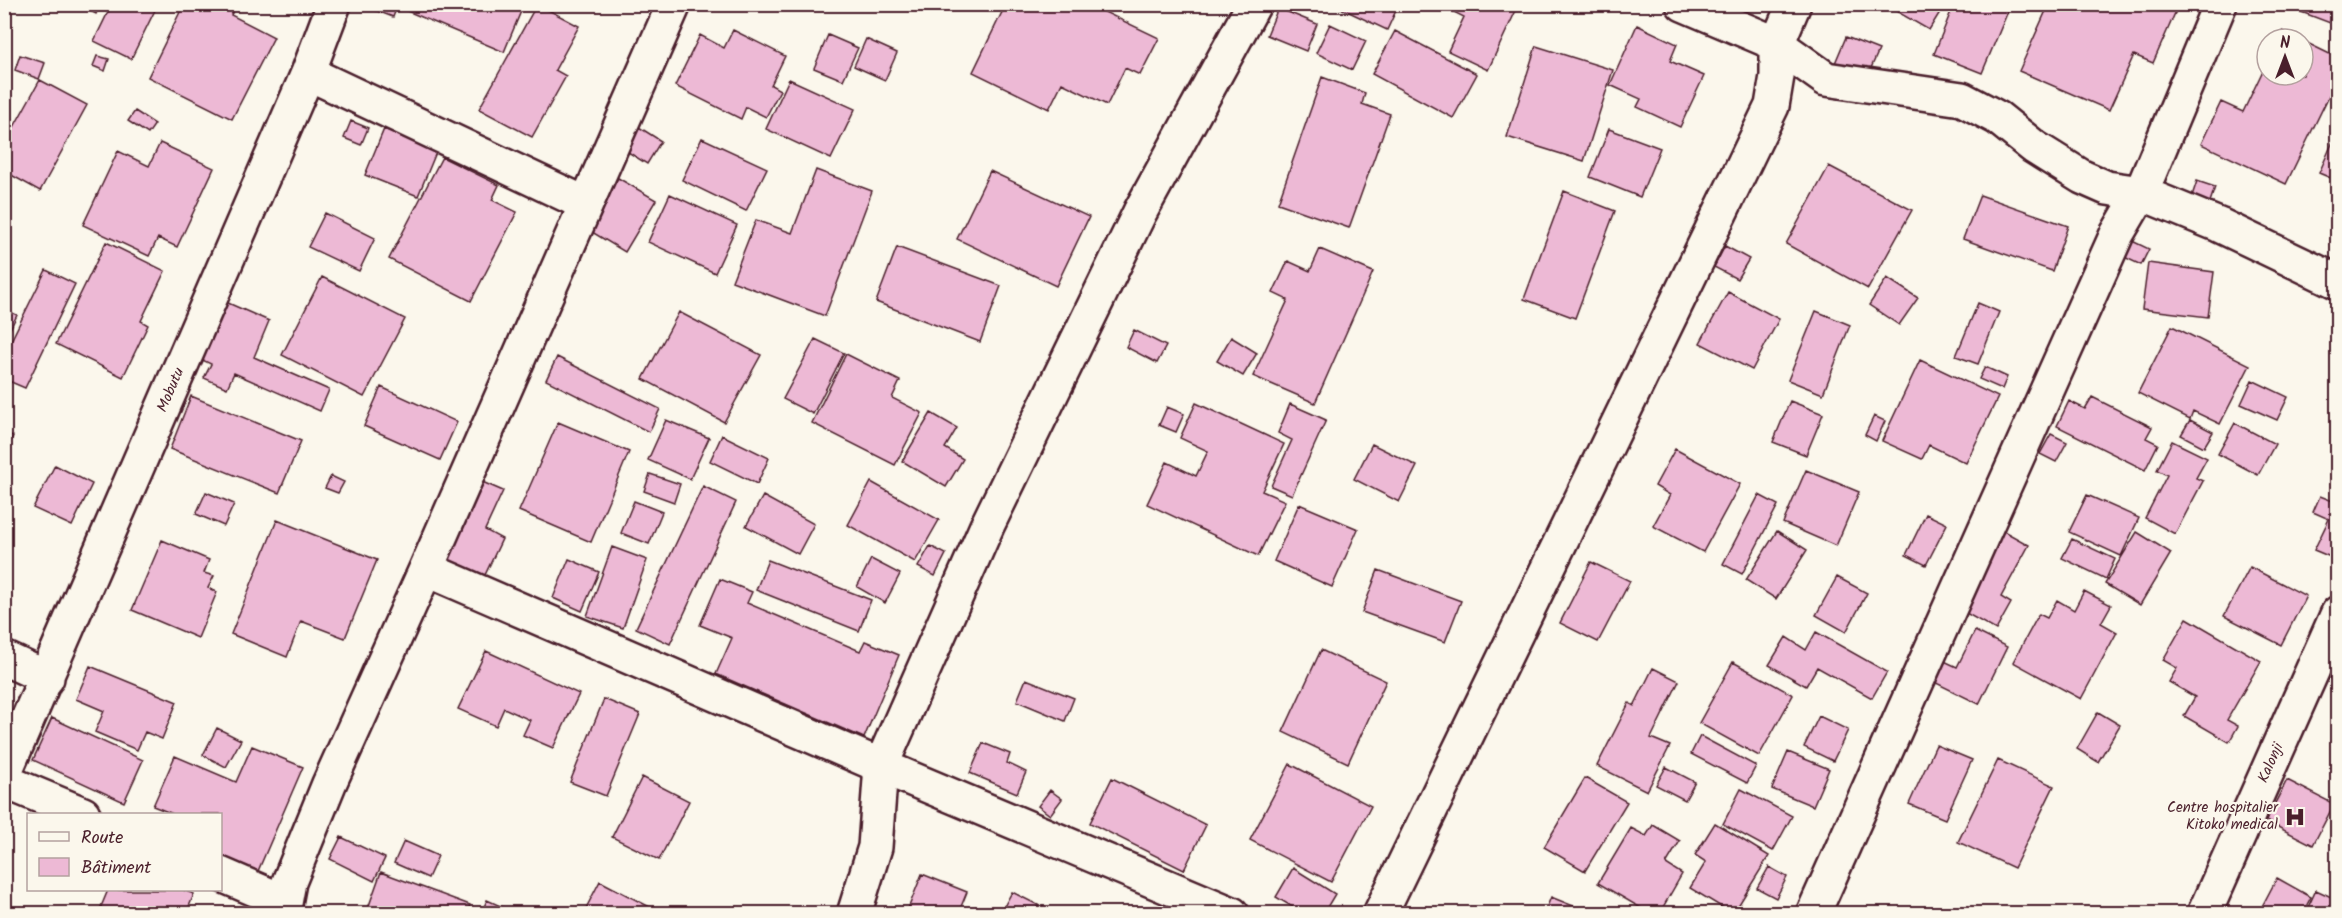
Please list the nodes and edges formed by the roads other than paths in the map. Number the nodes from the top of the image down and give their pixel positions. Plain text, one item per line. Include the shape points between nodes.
1 (674, 4) edge
2 (1254, 4) edge
3 (1683, 4) edge
4 (1794, 4) edge
5 (2220, 4) edge
6 (329, 6) edge
7 (1777, 44) junction
8 (308, 73) junction
9 (2141, 193) junction
10 (586, 204) junction
11 (2337, 282) edge
12 (426, 569) junction
13 (2337, 613) edge
14 (4, 658) edge
15 (48, 678) junction
16 (881, 766) junction
17 (4, 774) edge
18 (4, 781) edge
19 (81, 813) edge
20 (222, 875) edge
21 (284, 908) edge
22 (854, 914) edge
23 (1233, 914) edge
24 (1380, 914) edge
25 (1813, 914) edge
26 (2204, 914) edge

1 - 10 street
2 - 16 street via 1140,212 1012,473
3 - 7 street
4 - 7 street
5 - 9 street
6 - 8 street, Mobutu
7 - 9 street via 1826,79 1962,99 1998,118 2034,147 2082,177 2107,188
7 - 24 street via 1772,106
8 - 10 street
8 - 15 street, Mobutu
9 - 11 street via 2219,225
9 - 25 street via 2117,234
10 - 12 street
12 - 16 street
12 - 21 street via 302,846
13 - 26 street, Kalonji
14 - 15 street
15 - 17 street, Mobutu
16 - 22 street via 875,847
16 - 23 street
18 - 19 street
20 - 21 street

